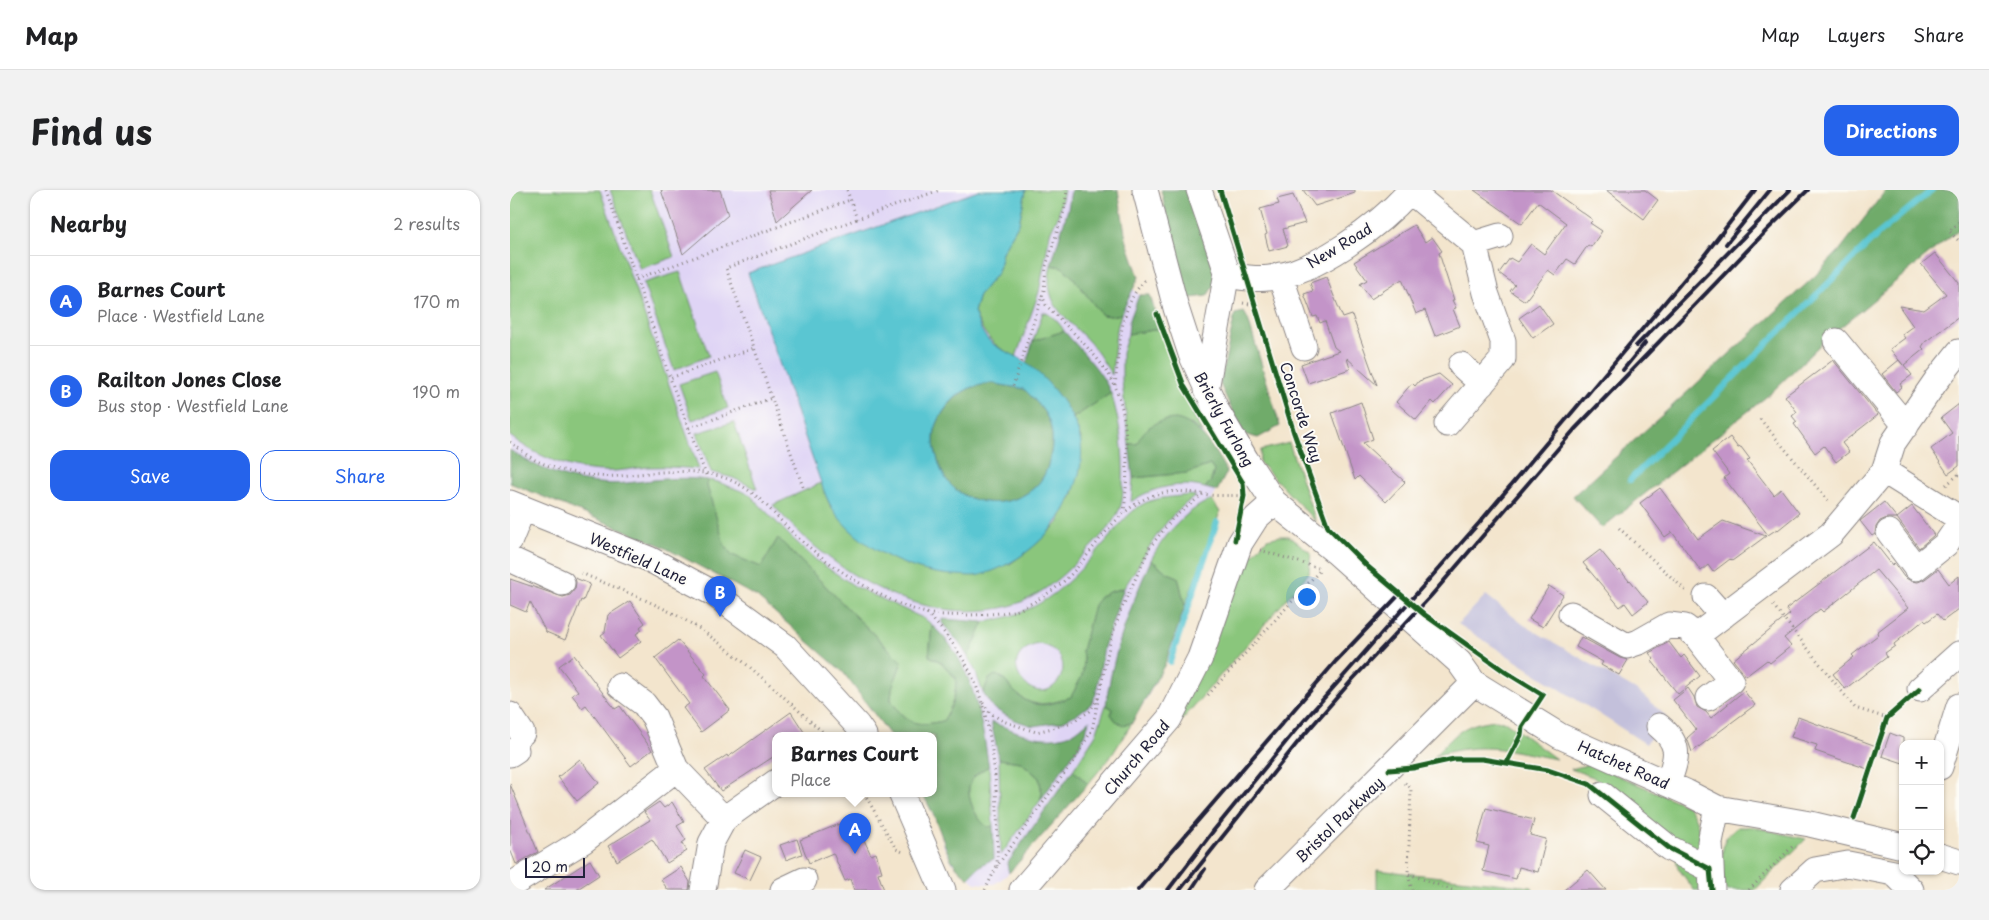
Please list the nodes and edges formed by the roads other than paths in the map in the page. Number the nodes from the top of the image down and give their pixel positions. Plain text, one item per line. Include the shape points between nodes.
1 (1145, 190) edge
2 (1199, 190) edge
3 (1410, 191) edge
4 (1500, 236) dead end
5 (1474, 244) junction
6 (1280, 276) junction
7 (1233, 280) junction
8 (1836, 340) dead end
9 (1304, 347) dead end
10 (1959, 352) edge
11 (1461, 365) dead end
12 (1482, 384) junction
13 (1206, 390) junction
14 (1447, 424) dead end
15 (1906, 426) junction
16 (1884, 471) junction
17 (1274, 502) junction
18 (516, 505) edge
19 (1959, 518) edge
20 (1959, 525) edge
21 (1888, 532) dead end
22 (510, 540) edge
23 (510, 559) edge
24 (571, 578) road end
25 (1706, 597) road end
26 (1387, 598) joint
27 (1571, 614) dead end
28 (1723, 616) junction
29 (1696, 636) junction
30 (1957, 660) edge
31 (1474, 684) junction
32 (620, 686) dead end
33 (1920, 689) road end
34 (1708, 698) dead end
35 (1959, 706) edge
36 (1659, 726) dead end
37 (855, 732) edge
38 (1944, 754) edge
39 (676, 769) junction
40 (1668, 784) junction
41 (772, 785) edge
42 (1604, 795) dead end
43 (902, 797) edge
44 (1717, 808) junction
45 (724, 819) junction
46 (1899, 845) edge
47 (1944, 857) edge
48 (1959, 862) edge
49 (1711, 880) edge
50 (516, 882) dead end
51 (705, 889) edge
52 (943, 890) edge
53 (1022, 890) edge
54 (1267, 890) edge
55 (1793, 890) edge
56 (1911, 890) edge

1 - 13 street, Brierly Furlong via 1178,316
2 - 7 street
3 - 5 street, New Road
3 - 6 street, New Road via 1351,242
4 - 5 street
5 - 12 street via 1486,293 1503,341 1503,359
6 - 7 street, New Road
6 - 9 street
7 - 13 street
8 - 15 street
10 - 15 street
11 - 12 street
12 - 14 street
13 - 17 street, Brierly Furlong
15 - 16 street via 1893,443
16 - 19 street
16 - 28 street via 1831,534
17 - 26 street, Brierly Furlong
17 - 53 street, Church Road via 1256,518 1240,543 1200,658 1169,719
18 - 22 street
18 - 37 street, Westfield Lane via 650,559 713,593 785,646
20 - 21 street via 1946,544 1916,568
23 - 24 street
25 - 28 street
26 - 31 street, Hatchet Road via 1459,662
27 - 29 street via 1627,646 1669,625 1685,627
28 - 29 street
29 - 34 street via 1731,681
30 - 33 street
31 - 40 street, Hatchet Road via 1560,736
31 - 54 street, Bristol Parkway
32 - 39 street via 644,704 654,717
35 - 38 street
36 - 40 street via 1671,736 1676,750
39 - 45 street
39 - 50 street via 610,810 583,841
40 - 44 street, Hatchet Road
41 - 45 street
42 - 49 street
43 - 52 street
44 - 46 street, Hatchet Road via 1810,824
44 - 49 street via 1710,842
45 - 51 street via 711,843
47 - 48 street
55 - 56 street via 1815,870 1848,864 1894,874

